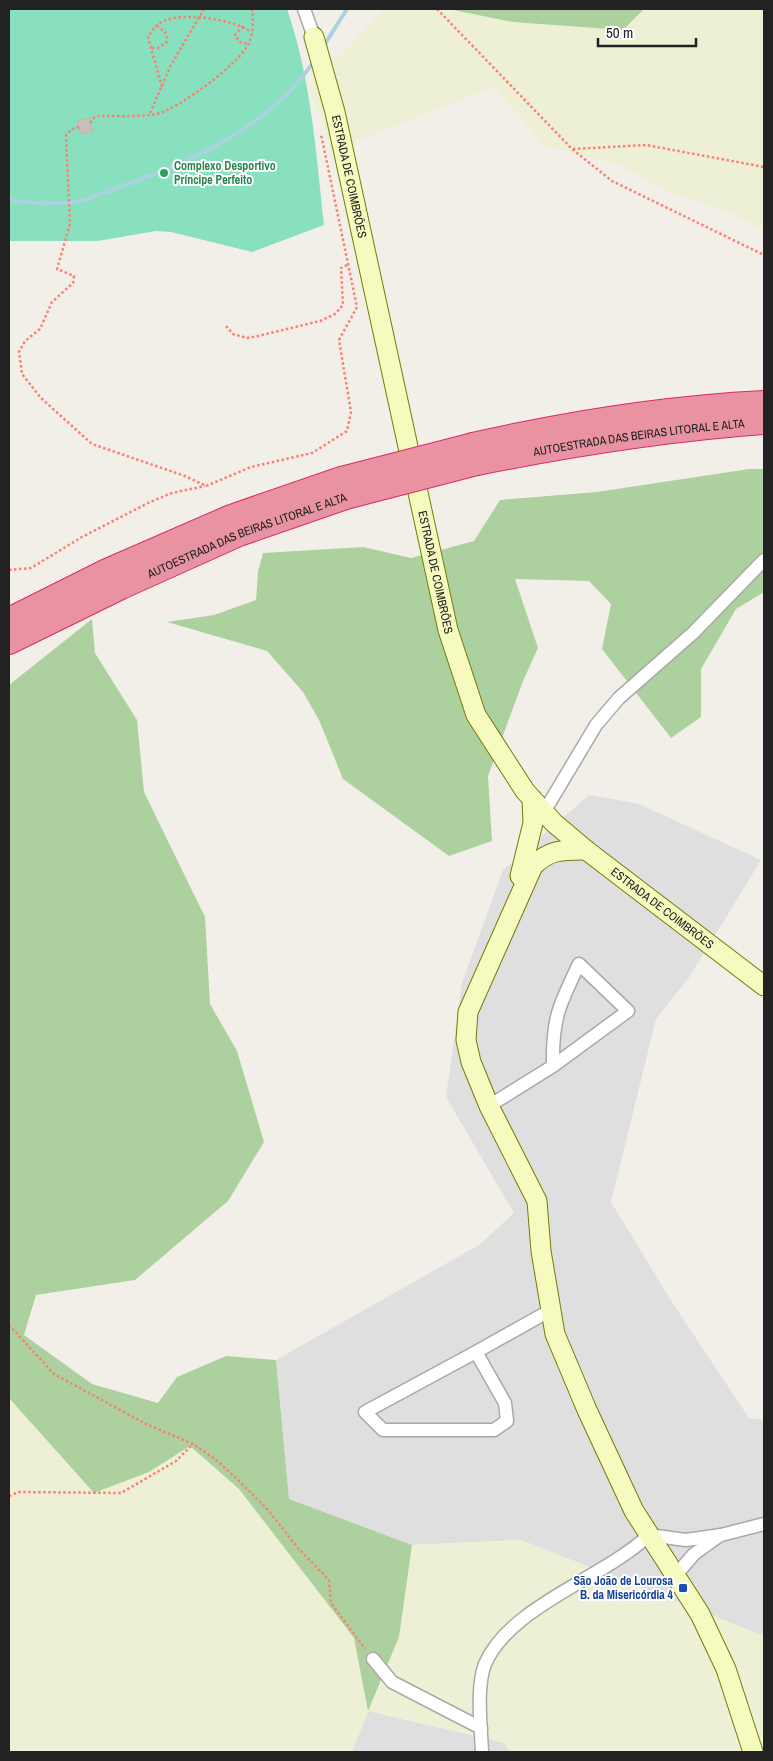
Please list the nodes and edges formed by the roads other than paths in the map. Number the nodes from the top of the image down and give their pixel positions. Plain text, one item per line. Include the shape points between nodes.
1 (304, 9) edge
2 (314, 37) joint
3 (764, 403) edge
4 (764, 422) edge
5 (475, 454) junction
6 (344, 488) junction
7 (764, 560) edge
8 (9, 620) edge
9 (9, 642) edge
10 (544, 811) junction
11 (586, 850) junction
12 (532, 866) junction
13 (506, 924) junction
14 (764, 986) edge
15 (553, 1066) junction
16 (490, 1106) junction
17 (551, 1310) junction
18 (476, 1352) junction
19 (764, 1524) edge
20 (649, 1535) junction
21 (721, 1535) junction
22 (675, 1576) junction
23 (373, 1659) road end
24 (481, 1728) junction
25 (482, 1752) edge
26 (753, 1752) edge

1 - 2 street
2 - 10 street, ESTRADA DE COIMBRÕES via 448,630 476,716 525,791
3 - 5 highway, AUTOESTRADA DAS BEIRAS LITORAL E ALTA via 629,414 556,426
4 - 5 highway, AUTOESTRADA DAS BEIRAS LITORAL E ALTA
5 - 6 highway, AUTOESTRADA DAS BEIRAS LITORAL E ALTA, bridge
6 - 8 highway, AUTOESTRADA DAS BEIRAS LITORAL E ALTA via 222,521 107,571
6 - 9 highway, AUTOESTRADA DAS BEIRAS LITORAL E ALTA via 121,587
7 - 10 street via 693,633 619,698 596,725
10 - 11 street, ESTRADA DE COIMBRÕES
10 - 12 street
10 - 13 street via 534,810 529,846
11 - 12 street via 564,850 544,855
11 - 14 street, ESTRADA DE COIMBRÕES
12 - 13 street
13 - 16 street via 468,1012 466,1040 471,1062
15 - 15 street via 628,1011 579,964 560,1003 552,1033
15 - 16 street
16 - 17 street via 537,1200
17 - 18 street
17 - 20 street via 555,1334 587,1410 634,1511
18 - 18 street via 505,1403 506,1421 494,1430 383,1430 365,1412
19 - 21 street
20 - 21 street via 686,1540
20 - 22 street
20 - 24 street via 632,1551 550,1600 512,1628 485,1665
21 - 22 street via 694,1554
22 - 26 street via 700,1614 726,1669
23 - 24 street via 392,1682
24 - 25 street

